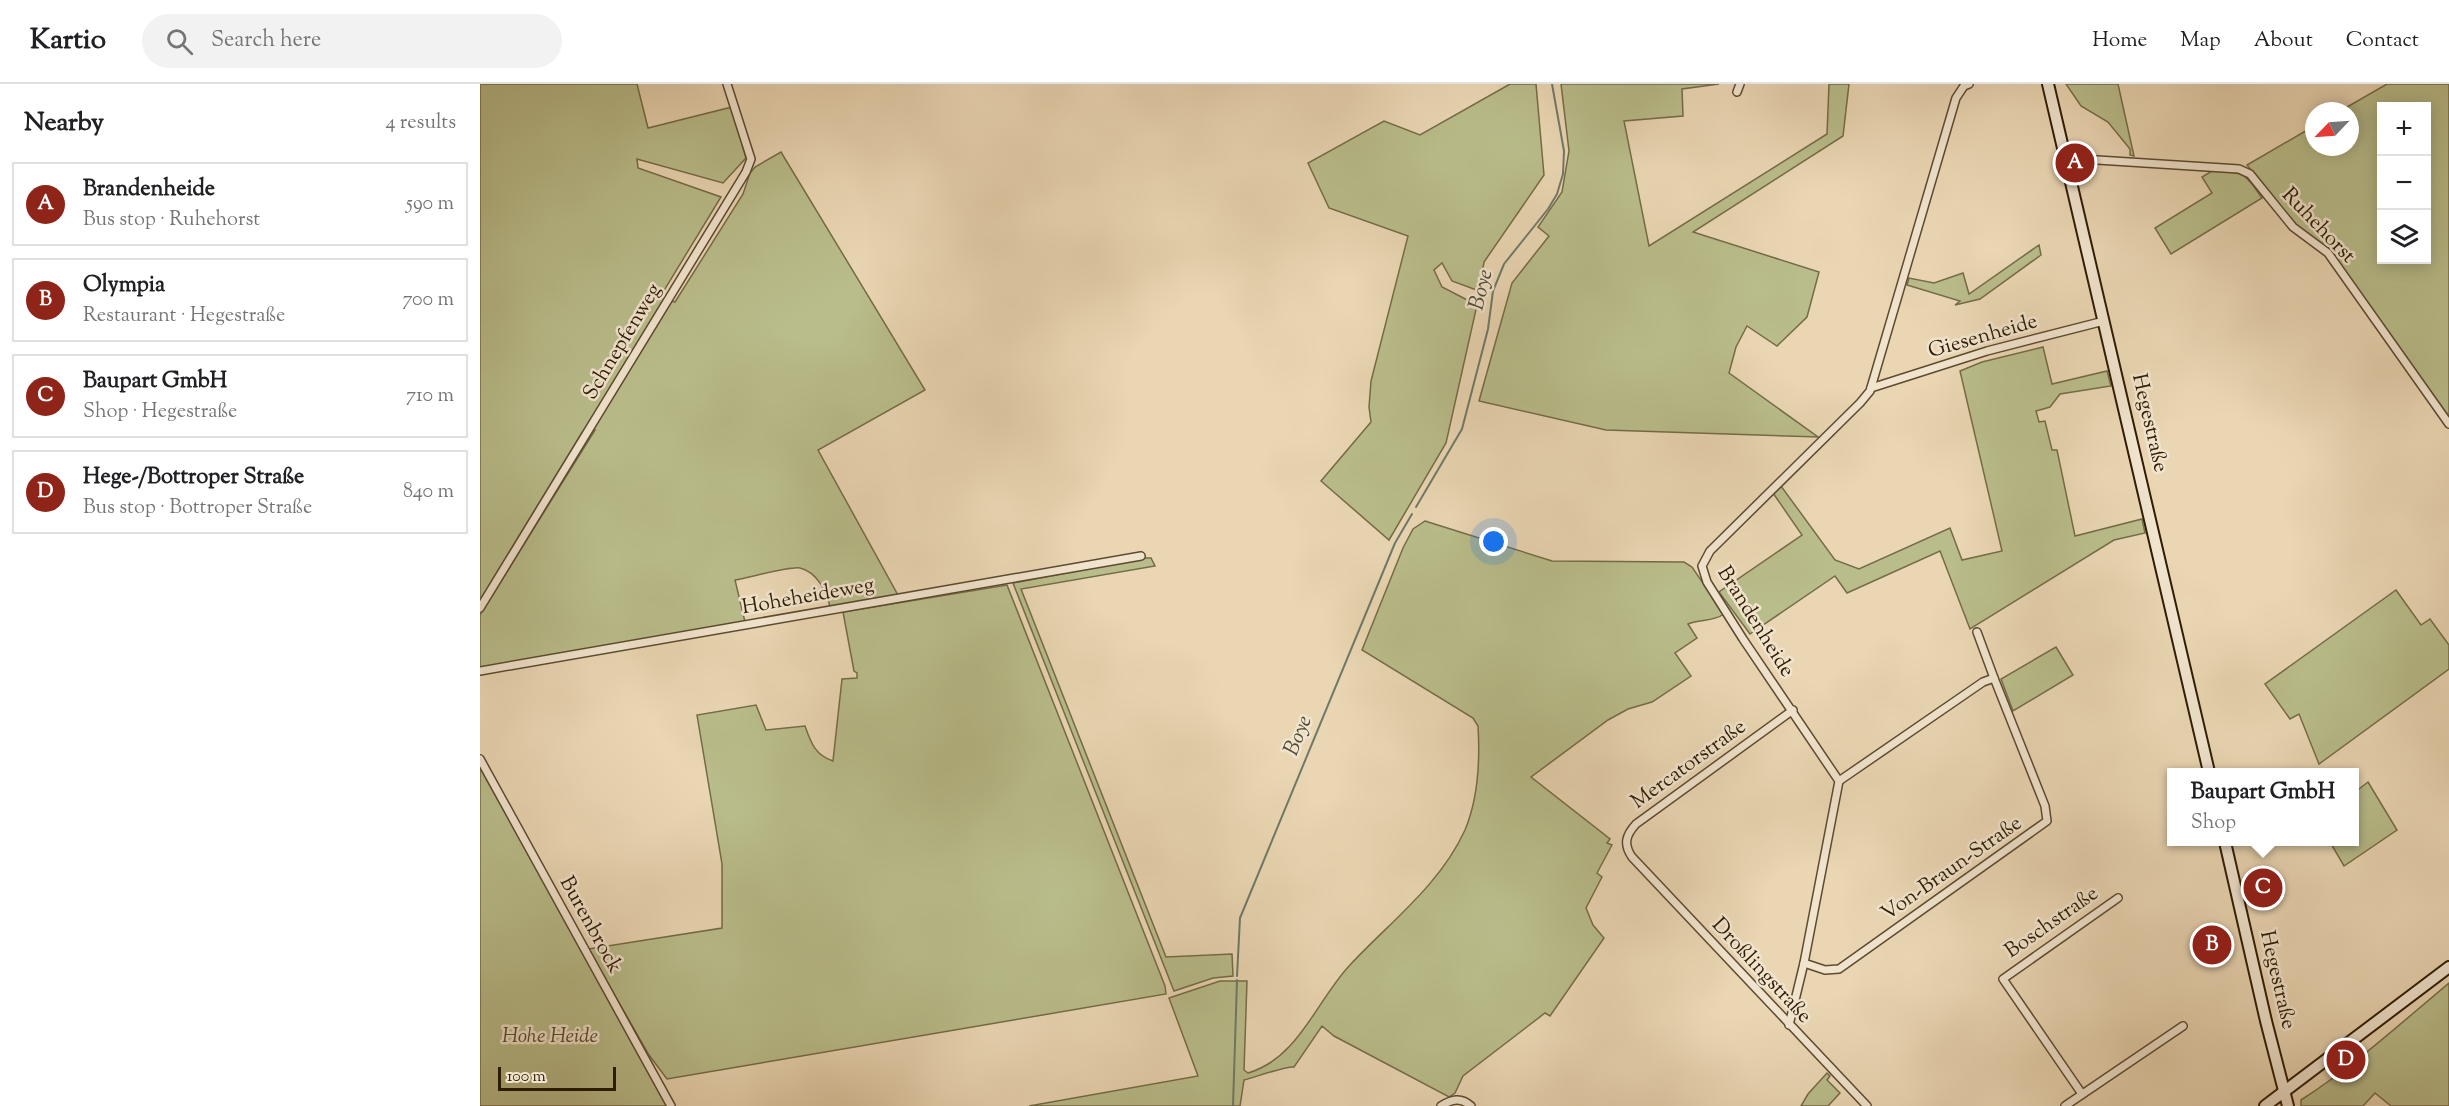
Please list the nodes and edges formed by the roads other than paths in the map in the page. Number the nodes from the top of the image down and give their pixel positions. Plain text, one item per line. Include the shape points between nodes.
1 (727, 84) edge
2 (1740, 84) edge
3 (1969, 84) edge
4 (2048, 84) edge
5 (1737, 92) dead end
6 (2066, 158) junction
7 (2104, 321) junction
8 (1871, 388) junction
9 (2449, 424) edge
10 (1141, 556) dead end
11 (480, 608) edge
12 (1977, 632) dead end
13 (480, 671) edge
14 (1994, 678) junction
15 (1792, 710) junction
16 (480, 759) edge
17 (2208, 768) edge
18 (1839, 781) junction
19 (2226, 846) edge
20 (1632, 857) joint
21 (2118, 898) dead end
22 (1804, 963) junction
23 (2449, 968) edge
24 (1789, 1025) junction
25 (2183, 1026) dead end
26 (2285, 1092) junction
27 (2082, 1094) junction
28 (671, 1106) edge
29 (1441, 1106) edge
30 (1471, 1106) edge
31 (1867, 1106) edge
32 (2065, 1106) edge
33 (2265, 1106) edge
34 (2288, 1106) edge

1 - 11 street, Schnepfenweg via 751,159 746,172
2 - 5 street
3 - 8 street, Brandenheide via 1956,98
4 - 6 street, Hegestraße
6 - 7 street, Hegestraße
6 - 9 street, Ruhehorst via 2239,169 2250,174 2293,227 2328,253
7 - 8 street, Giesenheide via 1987,351
7 - 17 street, Hegestraße
8 - 15 street, Brandenheide via 1710,551 1702,566 1707,582
10 - 13 street, Hoheheideweg
12 - 14 street, Von-Braun-Straße
14 - 18 street
14 - 22 street, Von-Braun-Straße via 2045,806 2047,821 1839,969 1825,970
15 - 18 street, Brandenheide
15 - 20 street, Mercatorstraße via 1636,824 1626,842
16 - 28 street, Burenbrock
18 - 22 street
19 - 26 street, Hegestraße
20 - 24 street, Droßlingstraße
21 - 27 street, Boschstraße via 2003,979
22 - 24 street
23 - 26 street
24 - 31 street, Droßlingstraße
25 - 27 street
26 - 33 street
26 - 34 street, Hegestraße
27 - 32 street
29 - 30 street via 1456,1100

